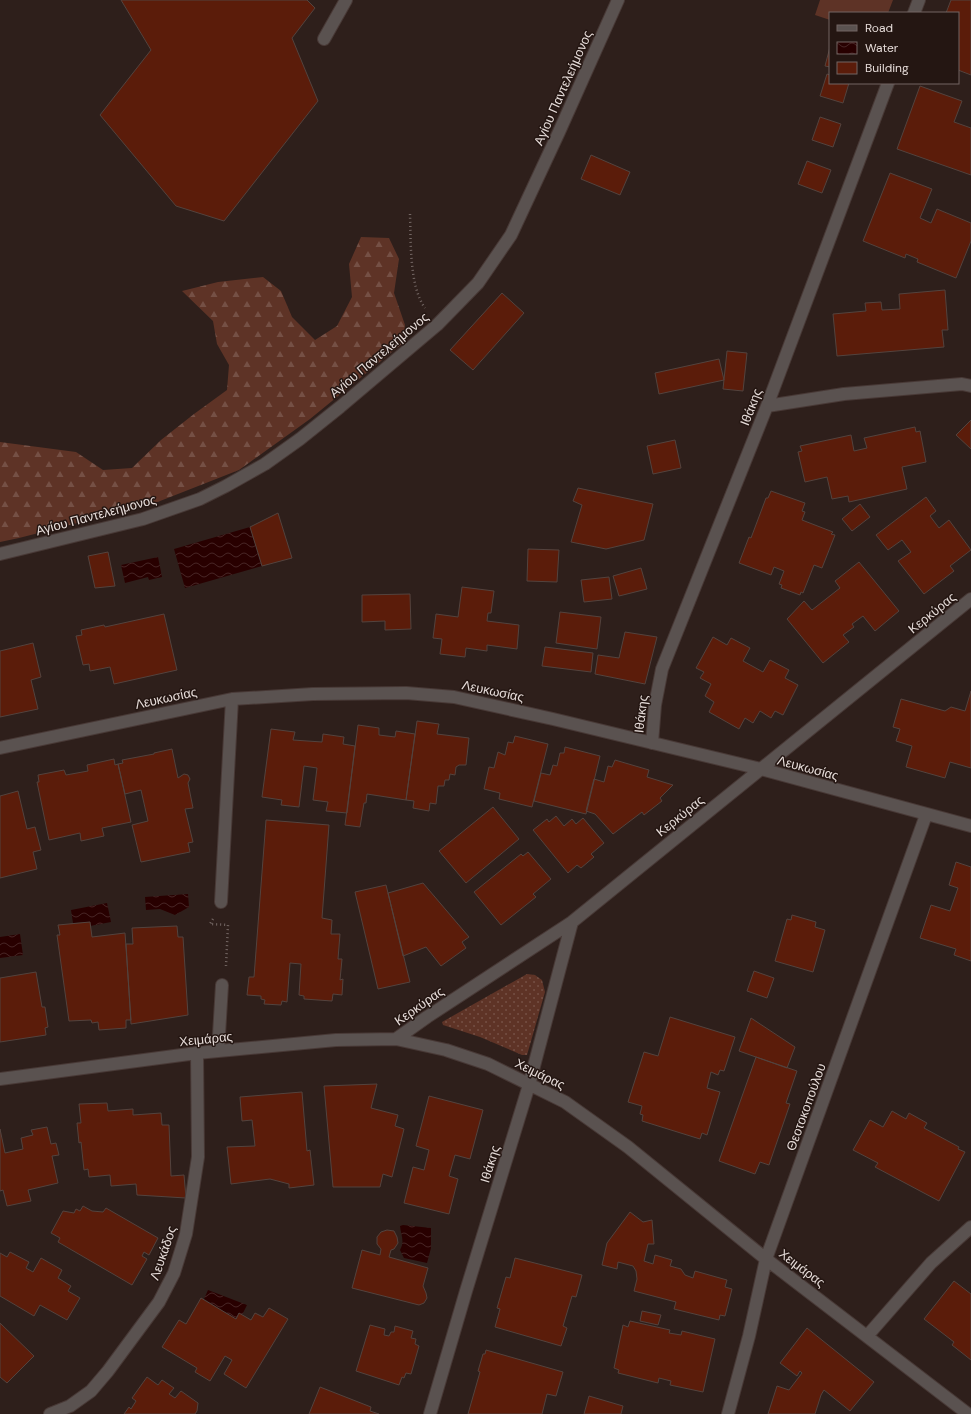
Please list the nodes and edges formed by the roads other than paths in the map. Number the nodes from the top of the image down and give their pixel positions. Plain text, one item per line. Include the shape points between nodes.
1 (346, 0) edge
2 (618, 0) edge
3 (919, 0) edge
4 (914, 12) edge
5 (324, 39) dead end
6 (888, 84) edge
7 (971, 386) edge
8 (767, 406) junction
9 (0, 554) edge
10 (971, 599) edge
11 (232, 698) junction
12 (652, 743) junction
13 (0, 748) edge
14 (761, 769) junction
15 (926, 815) junction
16 (971, 826) edge
17 (221, 902) dead end
18 (572, 922) junction
19 (222, 985) dead end
20 (396, 1039) junction
21 (218, 1052) junction
22 (197, 1053) junction
23 (0, 1079) edge
24 (529, 1085) junction
25 (971, 1227) edge
26 (766, 1259) junction
27 (868, 1335) junction
28 (50, 1414) edge
29 (430, 1414) edge
30 (728, 1414) edge
31 (968, 1414) edge

1 - 5 street
2 - 9 street, Αγίου Παντελεήμονος via 511,235 478,283 437,325 300,439 265,464 226,486 200,499 143,519
3 - 4 street
6 - 8 street, Ιθάκης
7 - 8 street via 962,384 844,394
8 - 12 street, Ιθάκης via 662,669 655,705
10 - 14 street, Κερκύρας
11 - 12 street, Λευκωσίας via 406,693 454,697
11 - 13 street, Λευκωσίας
11 - 17 street
12 - 14 street, Λευκωσίας
14 - 15 street, Λευκωσίας
14 - 18 street, Κερκύρας
15 - 16 street, Λευκωσίας
15 - 26 street, Θεοτοκοπούλου
18 - 20 street, Κερκύρας
18 - 24 street, Ιθάκης
19 - 21 street
20 - 21 street, Χειμάρας via 336,1040
20 - 24 street, Χειμάρας via 474,1059
21 - 22 street, Χειμάρας
22 - 23 street, Χειμάρας
22 - 28 street, Λευκάδος via 198,1157 186,1234 174,1273 159,1302 91,1391 70,1406
24 - 26 street, Χειμάρας via 565,1102 628,1147
24 - 29 street, Ιθάκης
25 - 27 street via 931,1263
26 - 27 street, Χειμάρας
26 - 30 street, Θεοτοκοπούλου
27 - 31 street, Χειμάρας

